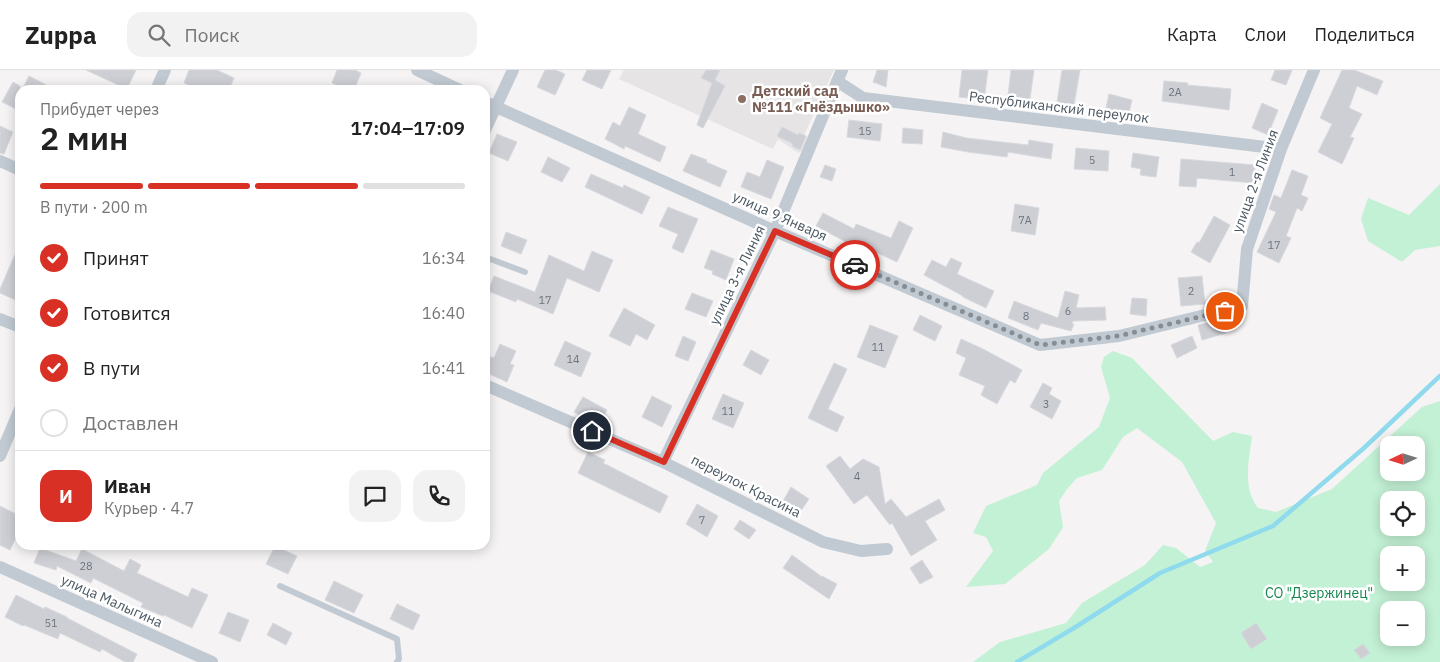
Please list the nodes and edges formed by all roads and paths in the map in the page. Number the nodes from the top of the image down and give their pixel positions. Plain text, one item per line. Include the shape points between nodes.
1 (165, 70) edge
2 (417, 70) edge
3 (513, 70) edge
4 (1314, 70) edge
5 (840, 76) edge
6 (158, 85) edge
7 (449, 85) edge
8 (491, 104) edge
9 (1282, 149) junction
10 (0, 161) edge
11 (15, 168) edge
12 (775, 231) junction
13 (490, 259) edge
14 (525, 272) dead end
15 (1242, 306) joint
16 (0, 319) edge
17 (15, 325) edge
18 (490, 387) edge
19 (15, 421) edge
20 (0, 456) edge
21 (664, 462) junction
22 (887, 549) dead end
23 (0, 567) edge
24 (280, 586) dead end
25 (212, 662) edge
26 (397, 662) edge

1 - 6 street
2 - 7 street
3 - 8 street
4 - 9 street, улица 2-я Линия
5 - 9 street, Республиканский переулок via 863,98
5 - 12 street, улица 3-я Линия
8 - 12 street, улица 9 Января
9 - 15 street, улица 2-я Линия via 1247,249
10 - 11 street
12 - 15 street, улица 9 Января via 1040,345 1118,336
12 - 21 street, улица 3-я Линия
13 - 14 lane
16 - 17 street
18 - 21 street, переулок Красина
19 - 20 street
21 - 22 street, переулок Красина via 823,542 861,551
23 - 25 street, улица Малыгина
24 - 26 lane via 397,639

